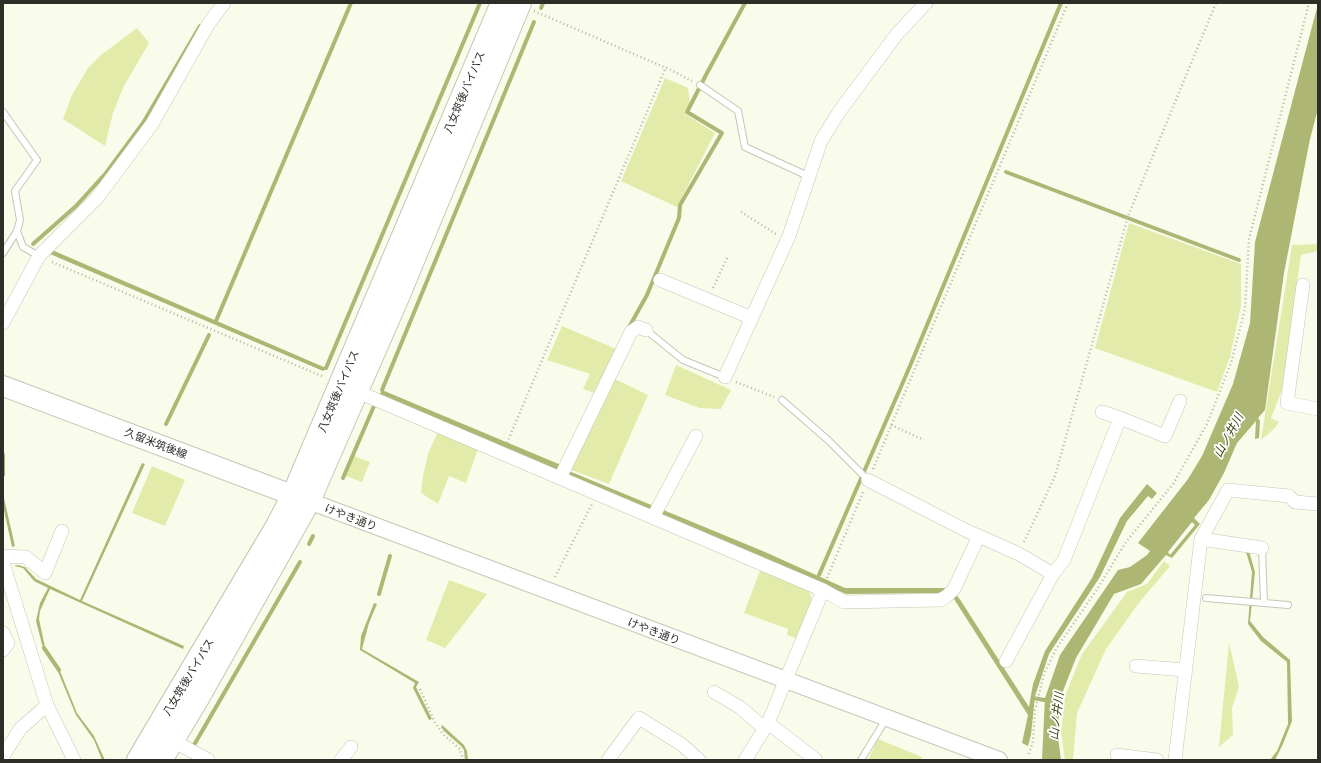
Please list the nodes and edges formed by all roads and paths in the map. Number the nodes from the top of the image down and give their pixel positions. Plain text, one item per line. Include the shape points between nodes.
1 (224, 3) edge
2 (926, 3) edge
3 (1068, 3) edge
4 (1216, 3) edge
5 (1309, 3) edge
6 (514, 4) edge
7 (666, 67) junction
8 (700, 85) joint
9 (3, 112) edge
10 (808, 176) junction
11 (741, 212) dead end
12 (17, 231) junction
13 (787, 241) junction
14 (3, 253) edge
15 (39, 256) junction
16 (727, 258) dead end
17 (660, 280) dead end
18 (1303, 285) dead end
19 (708, 300) junction
20 (752, 318) junction
21 (3, 323) edge
22 (646, 330) joint
23 (725, 377) junction
24 (3, 386) edge
25 (349, 388) junction
26 (782, 400) joint
27 (1180, 401) dead end
28 (1318, 408) edge
29 (1102, 412) dead end
30 (1120, 418) junction
31 (891, 425) junction
32 (696, 436) dead end
33 (924, 440) dead end
34 (507, 442) dead end
35 (562, 473) junction
36 (868, 480) junction
37 (597, 494) junction
38 (301, 498) junction
39 (1318, 504) edge
40 (656, 513) junction
41 (62, 531) dead end
42 (980, 536) junction
43 (1201, 539) junction
44 (1262, 548) joint
45 (1019, 554) junction
46 (3, 556) edge
47 (4, 568) edge
48 (1053, 574) junction
49 (555, 577) dead end
50 (825, 584) junction
51 (1206, 598) dead end
52 (1264, 603) junction
53 (1288, 605) dead end
54 (3, 633) edge
55 (3, 650) edge
56 (1006, 661) dead end
57 (1136, 666) dead end
58 (1185, 670) junction
59 (786, 681) junction
60 (420, 689) dead end
61 (714, 692) dead end
62 (48, 705) junction
63 (886, 719) junction
64 (766, 726) junction
65 (164, 736) junction
66 (351, 747) dead end
67 (1028, 754) dead end
68 (1117, 755) dead end
69 (3, 756) edge
70 (815, 759) edge
71 (74, 760) edge
72 (138, 760) edge
73 (161, 760) edge
74 (208, 760) edge
75 (341, 760) edge
76 (463, 760) edge
77 (608, 760) edge
78 (699, 760) edge
79 (746, 760) edge
80 (861, 760) edge
81 (1000, 760) edge
82 (1157, 760) edge
83 (1175, 760) edge

1 - 15 street via 209,23 147,130 97,198
2 - 10 street via 897,34 839,112 821,141
3 - 31 path
4 - 45 path via 1128,216 1055,476
5 - 67 path via 1249,239 1243,316 1231,363 1207,424 1173,484 1126,542 1056,649 1044,674 1036,703 1033,741
6 - 7 path
6 - 25 highway, 八女筑後バイパス
7 - 8 path
7 - 34 path
8 - 10 lane via 738,111 745,146
9 - 12 lane via 37,160 15,191 20,220
10 - 13 street
11 - 13 path
12 - 14 lane
12 - 15 lane via 23,247
13 - 20 street
15 - 21 street
15 - 25 path
16 - 19 path
17 - 19 street
18 - 28 street via 1287,403
19 - 20 street
20 - 23 street
22 - 23 lane via 683,360
22 - 35 street via 638,327 631,332
23 - 26 path
24 - 38 main road, 久留米筑後線
25 - 35 street
25 - 38 highway, 八女筑後バイパス
26 - 36 lane via 828,440
27 - 30 street via 1165,436
29 - 30 street
30 - 48 street via 1064,560
31 - 33 path
31 - 36 path
32 - 40 street
35 - 37 street
36 - 42 street
36 - 50 path
37 - 40 street
37 - 49 path
38 - 59 street, けやき通り
38 - 65 highway, 八女筑後バイパス via 277,526
39 - 43 street via 1295,502 1288,496 1228,490
40 - 50 street
41 - 46 street via 44,572 26,557
42 - 45 street
42 - 50 street via 951,592 940,600 844,602
43 - 44 street
43 - 58 street
44 - 52 lane
45 - 48 street
47 - 62 street
48 - 56 street
50 - 59 street
51 - 52 lane
52 - 53 lane
54 - 55 street via 8,644
57 - 58 street
58 - 83 street
59 - 63 street, けやき通り
59 - 64 street
60 - 76 path via 435,723 442,734 460,748
61 - 64 street
62 - 69 street via 20,729
62 - 71 street
63 - 80 lane
63 - 81 street, けやき通り
64 - 70 street
64 - 79 street
65 - 72 highway, 八女筑後バイパス
65 - 73 highway, 八女筑後バイパス
65 - 74 street
66 - 75 street
68 - 82 street
77 - 78 street via 639,718 681,744

